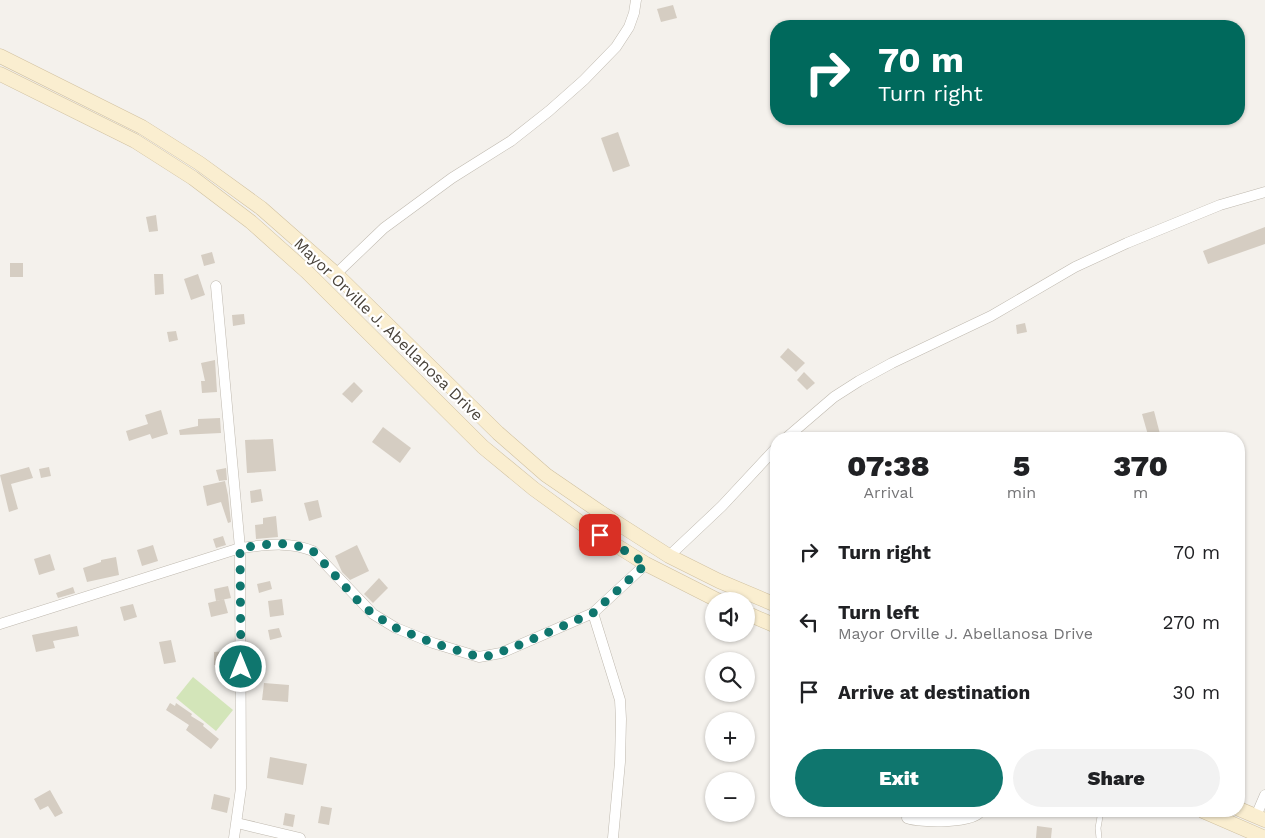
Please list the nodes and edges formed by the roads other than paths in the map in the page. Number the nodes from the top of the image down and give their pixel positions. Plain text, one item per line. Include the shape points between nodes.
1 (636, 0) edge
2 (0, 56) edge
3 (0, 74) edge
4 (1265, 192) edge
5 (336, 274) junction
6 (216, 286) dead end
7 (793, 432) edge
8 (498, 433) junction
9 (483, 447) junction
10 (770, 454) edge
11 (240, 548) junction
12 (668, 556) junction
13 (646, 564) junction
14 (705, 594) edge
15 (770, 602) edge
16 (593, 613) junction
17 (755, 617) edge
18 (770, 623) edge
19 (0, 624) edge
20 (1265, 795) edge
21 (1245, 811) edge
22 (975, 817) edge
23 (1100, 817) edge
24 (1216, 817) edge
25 (907, 818) dead end
26 (1261, 818) edge
27 (237, 823) junction
28 (1258, 837) edge
29 (234, 838) edge
30 (300, 838) edge
31 (613, 838) edge
32 (1099, 838) edge

1 - 5 street via 629,27 584,80 511,141 452,178 384,228
2 - 5 main road, Mayor Orville J. Abellanosa Drive via 142,128 199,163 261,208
3 - 9 main road, Mayor Orville J. Abellanosa Drive via 135,141 193,178 243,216 307,272
4 - 7 street via 1220,205 1074,267 991,316 892,362 834,397
5 - 8 main road, Mayor Orville J. Abellanosa Drive
6 - 11 street
8 - 9 main road
8 - 12 main road, Mayor Orville J. Abellanosa Drive via 546,475
9 - 13 main road, Mayor Orville J. Abellanosa Drive via 585,526
10 - 12 street via 722,506
11 - 16 street via 278,543 313,551 373,614 396,628 479,657 516,647
11 - 19 street
11 - 27 street via 242,753
12 - 15 main road, Mayor Orville J. Abellanosa Drive
13 - 14 main road, Mayor Orville J. Abellanosa Drive
13 - 16 street
16 - 31 street via 620,700 620,762
17 - 18 main road
20 - 26 street
21 - 26 main road
22 - 25 street via 921,822
23 - 32 lane
24 - 28 main road
27 - 29 street
27 - 30 street

